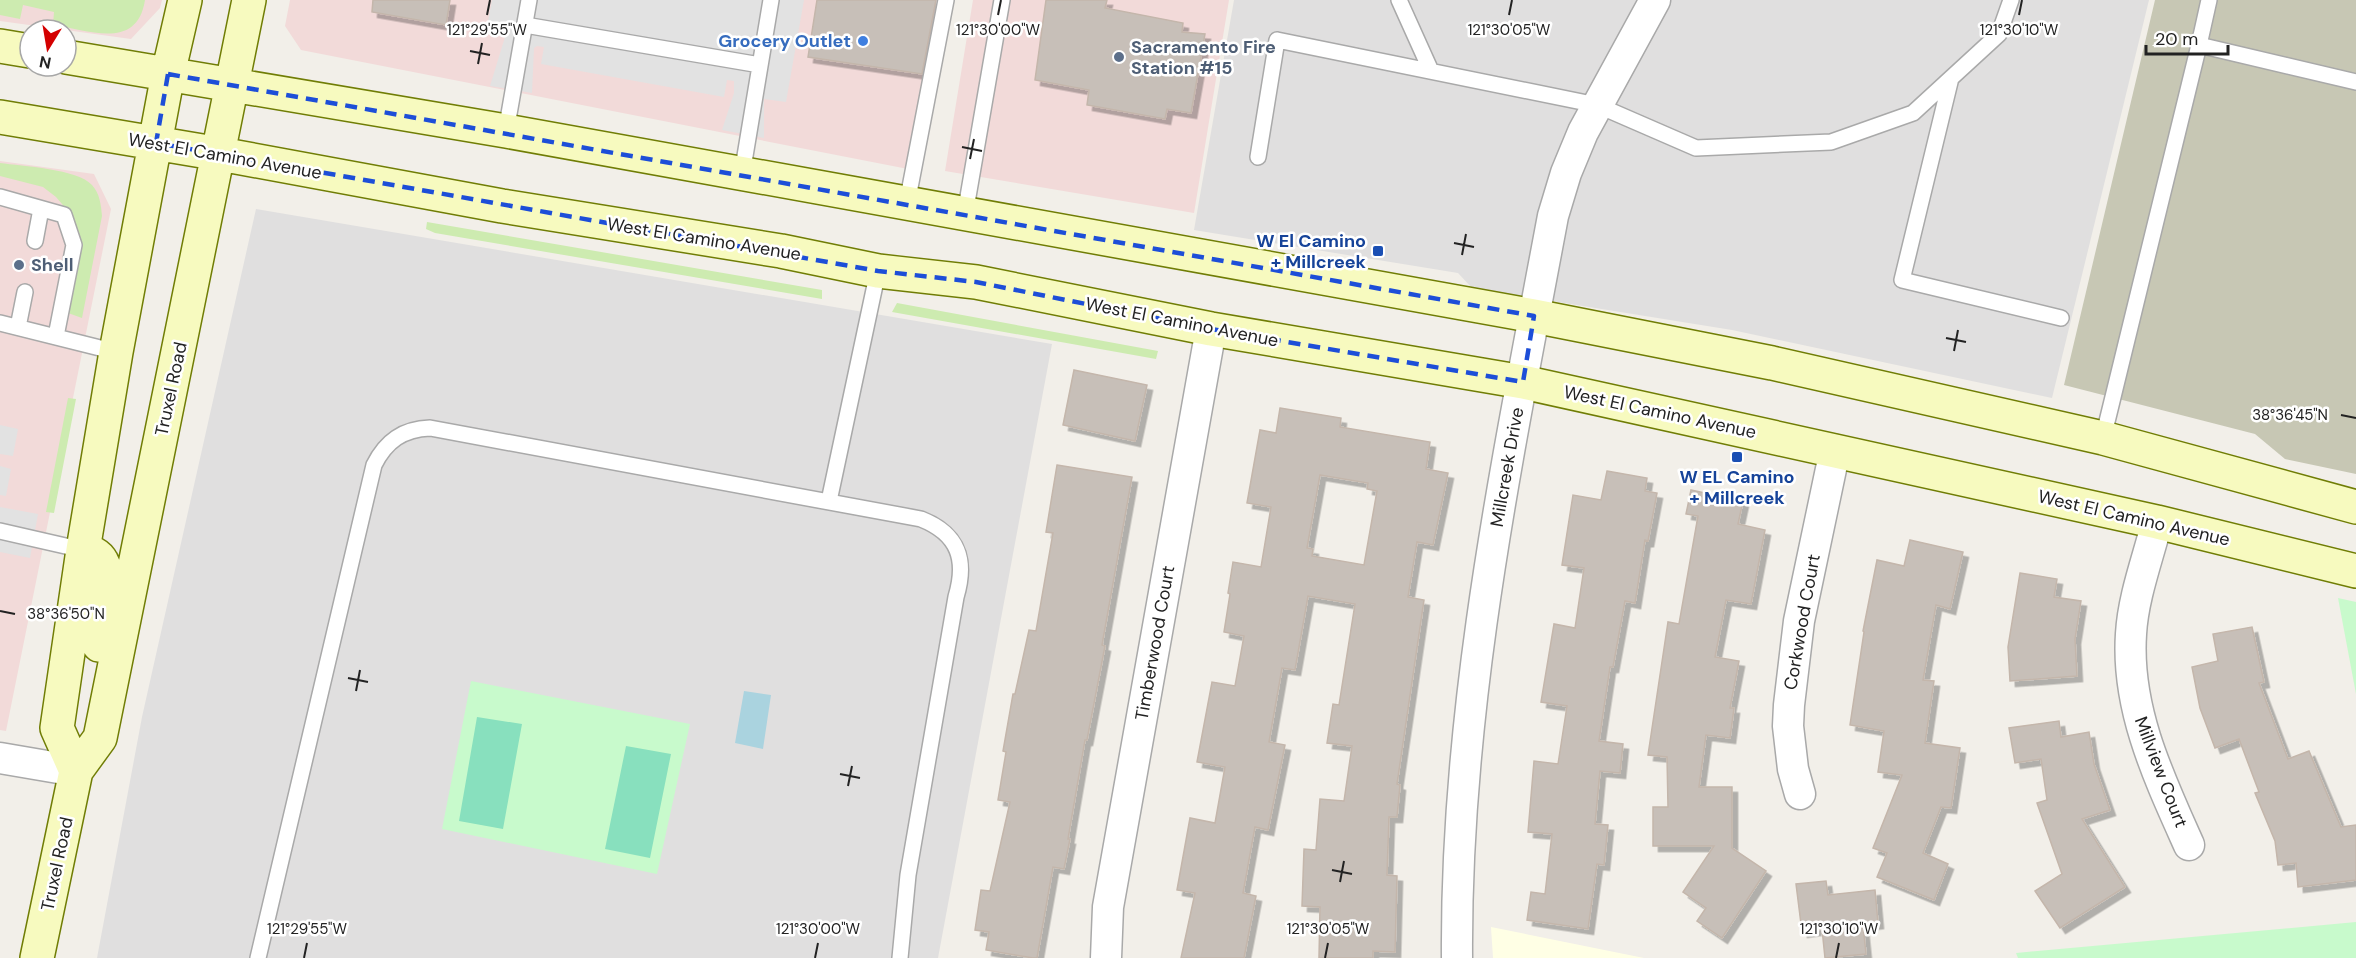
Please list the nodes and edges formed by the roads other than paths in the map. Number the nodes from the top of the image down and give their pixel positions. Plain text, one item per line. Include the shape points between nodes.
1 (185, 0) edge
2 (249, 0) edge
3 (529, 0) edge
4 (771, 0) edge
5 (945, 0) edge
6 (1002, 0) edge
7 (1399, 0) edge
8 (1654, 0) edge
9 (2011, 0) edge
10 (2209, 0) edge
11 (525, 25) junction
12 (2199, 45) junction
13 (0, 46) edge
14 (18, 49) edge
15 (78, 59) edge
16 (760, 65) junction
17 (1431, 71) junction
18 (168, 74) junction
19 (1951, 78) junction
20 (2356, 82) edge
21 (232, 86) junction
22 (1597, 105) junction
23 (0, 117) edge
24 (506, 131) junction
25 (156, 143) junction
26 (220, 154) junction
27 (1257, 157) dead end
28 (742, 174) junction
29 (0, 197) edge
30 (907, 203) junction
31 (40, 209) junction
32 (965, 214) junction
33 (34, 241) dead end
34 (878, 271) junction
35 (25, 292) dead end
36 (1534, 316) junction
37 (2061, 318) dead end
38 (0, 323) edge
39 (18, 327) junction
40 (1211, 329) junction
41 (56, 336) junction
42 (116, 352) junction
43 (1523, 382) junction
44 (2103, 438) junction
45 (1835, 450) junction
46 (829, 501) junction
47 (2356, 507) edge
48 (2157, 522) junction
49 (0, 531) edge
50 (83, 550) junction
51 (2356, 571) edge
52 (100, 738) junction
53 (0, 758) edge
54 (76, 771) junction
55 (1800, 794) dead end
56 (2189, 845) dead end
57 (37, 958) edge
58 (258, 958) edge
59 (900, 958) edge
60 (1106, 958) edge
61 (1457, 958) edge

1 - 18 main road
2 - 21 main road, Truxel Road
3 - 11 lane
4 - 16 lane
5 - 30 lane
6 - 32 lane
7 - 17 lane
8 - 22 street, Millcreek Drive
9 - 19 lane via 1999,34
10 - 12 lane
11 - 16 lane
11 - 24 lane
12 - 20 lane
12 - 44 lane
13 - 14 main road
15 - 18 main road
16 - 28 lane
17 - 22 lane
17 - 27 lane via 1277,40
18 - 21 main road
18 - 25 main road
19 - 22 lane via 1913,113 1832,142 1696,148
19 - 37 lane via 1902,280
21 - 24 main road
21 - 26 main road, Truxel Road
22 - 36 street, Millcreek Drive via 1566,173 1553,216
23 - 25 main road, West El Camino Avenue
24 - 28 main road
25 - 26 main road, West El Camino Avenue
25 - 42 main road
26 - 34 main road, West El Camino Avenue via 502,206 781,250
26 - 52 main road, Truxel Road
28 - 30 main road
29 - 31 lane
30 - 32 main road
31 - 33 lane
31 - 41 lane via 64,215 74,245
32 - 36 main road
34 - 40 main road, West El Camino Avenue via 976,282
34 - 46 lane
35 - 39 lane
36 - 43 street, Millcreek Drive
36 - 44 main road via 1772,363
38 - 39 lane
39 - 41 lane
40 - 43 main road, West El Camino Avenue
40 - 60 street, Timberwood Court via 1108,907
41 - 42 lane
42 - 50 main road
43 - 45 main road, West El Camino Avenue
43 - 61 street, Millcreek Drive via 1473,674 1461,795
44 - 47 main road
45 - 48 main road, West El Camino Avenue
45 - 55 street, Corkwood Court via 1799,621 1789,705 1788,726
46 - 58 lane via 430,428 396,437 380,452 374,465
46 - 59 lane via 934,524 950,538 960,556 962,577 908,875
48 - 51 main road, West El Camino Avenue
48 - 56 street, Millview Court via 2134,611 2131,678 2139,721
49 - 50 lane
50 - 52 main road via 95,553 106,574 91,702
50 - 54 main road via 57,728
52 - 54 main road, Truxel Road
53 - 54 street
54 - 57 main road, Truxel Road

